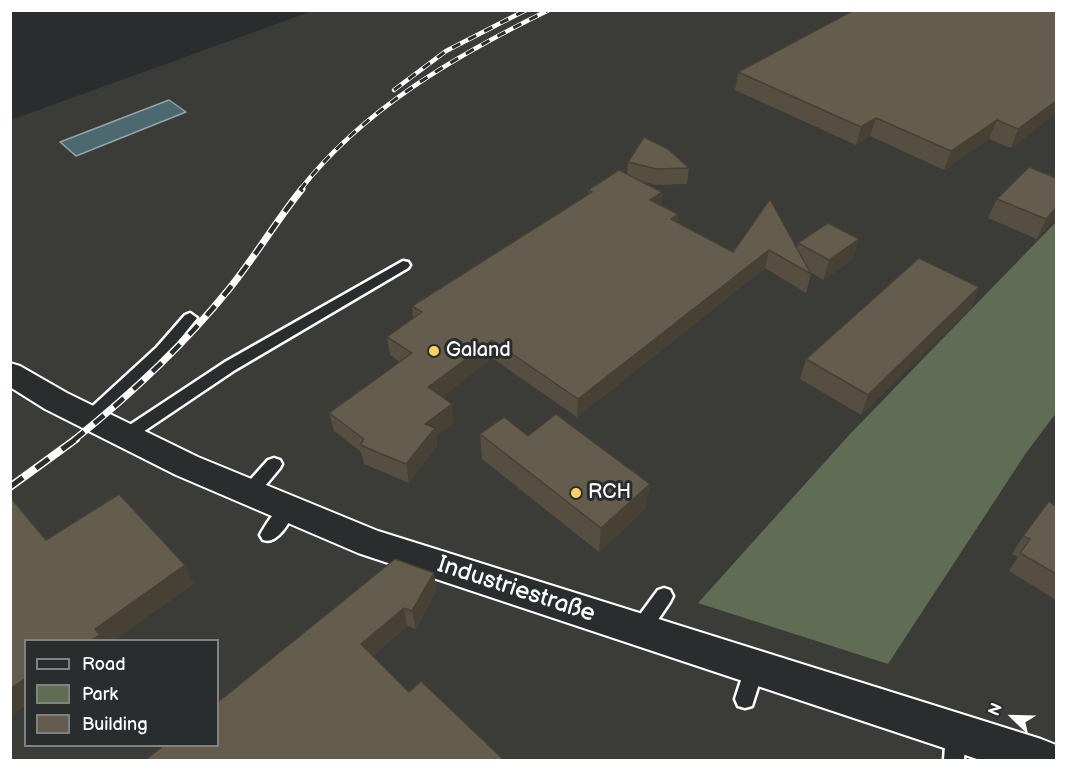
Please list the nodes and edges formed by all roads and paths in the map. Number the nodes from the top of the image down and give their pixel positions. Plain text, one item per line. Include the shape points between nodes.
1 (403, 265) dead end
2 (190, 318) dead end
3 (10, 373) edge
4 (89, 418) junction
5 (125, 436) junction
6 (274, 464) dead end
7 (249, 493) junction
8 (664, 596) dead end
9 (640, 630) junction
10 (955, 747) edge
11 (1041, 760) edge

1 - 5 lane via 230,366
2 - 4 lane via 162,351
3 - 4 street, Industriestraße
4 - 5 street, Industriestraße
5 - 7 street, Industriestraße
6 - 7 lane
7 - 9 street, Industriestraße via 279,522 370,543
8 - 9 lane
9 - 10 street, Industriestraße via 749,683
10 - 11 street, Industriestraße

